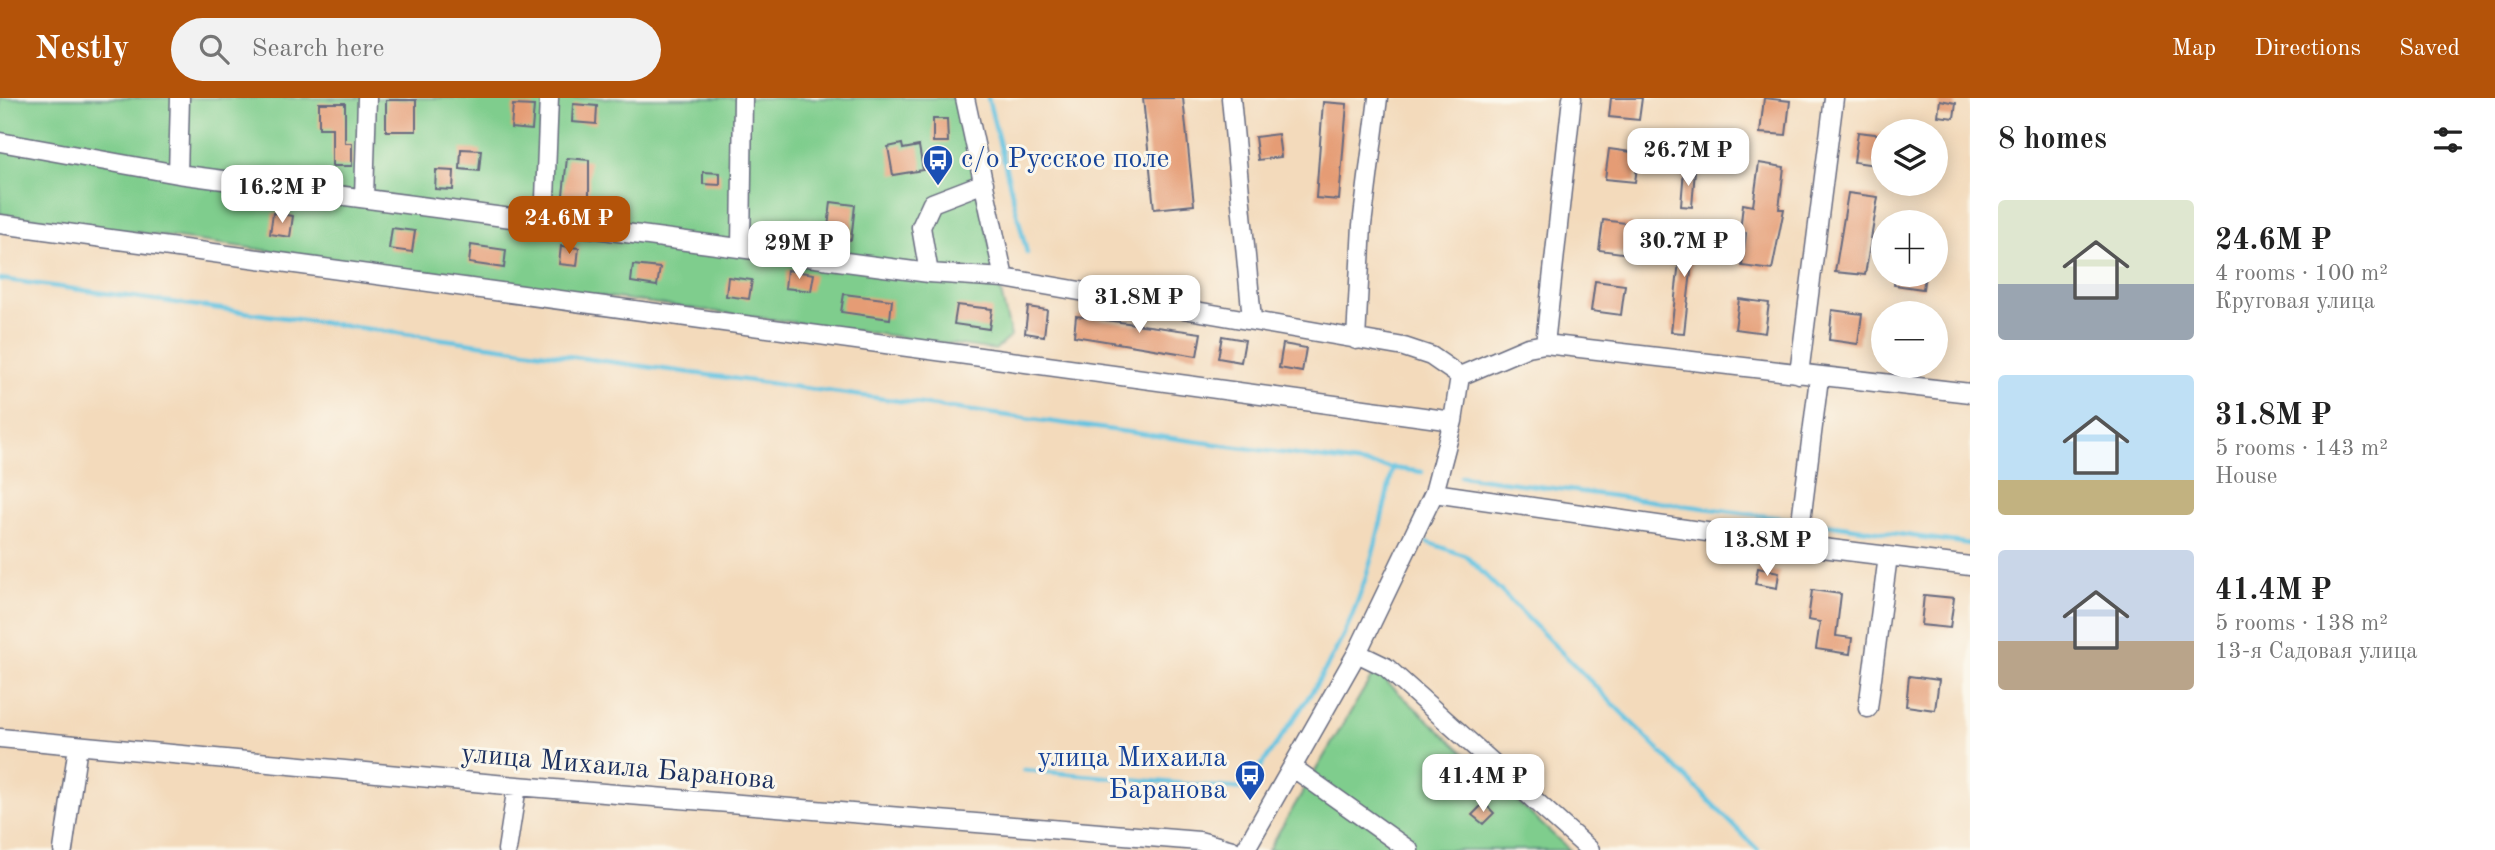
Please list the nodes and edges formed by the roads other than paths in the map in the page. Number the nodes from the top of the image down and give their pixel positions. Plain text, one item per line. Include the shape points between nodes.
1 (180, 98) edge
2 (367, 98) edge
3 (549, 98) edge
4 (743, 98) edge
5 (965, 98) edge
6 (1231, 98) edge
7 (1378, 98) edge
8 (1572, 98) edge
9 (1834, 98) edge
10 (0, 142) edge
11 (178, 174) junction
12 (984, 183) junction
13 (365, 197) junction
14 (544, 223) junction
15 (0, 224) edge
16 (741, 248) junction
17 (929, 273) junction
18 (1004, 278) junction
19 (1252, 319) junction
20 (1356, 340) junction
21 (1545, 344) junction
22 (1799, 374) junction
23 (1460, 376) junction
24 (1819, 378) junction
25 (1970, 393) edge
26 (1453, 421) junction
27 (1434, 493) junction
28 (1798, 545) junction
29 (1888, 556) junction
30 (1970, 566) edge
31 (1357, 653) junction
32 (1868, 708) dead end
33 (0, 738) edge
34 (78, 746) junction
35 (1292, 767) junction
36 (517, 786) junction
37 (63, 850) edge
38 (507, 850) edge
39 (1232, 850) edge
40 (1245, 850) edge
41 (1409, 850) edge
42 (1590, 850) edge

1 - 11 street
2 - 13 street
3 - 14 street
4 - 16 street
5 - 12 street
6 - 19 street
7 - 20 street via 1362,225
8 - 21 street
9 - 22 street
10 - 11 street
11 - 13 street
12 - 17 street via 932,203 921,228
12 - 18 street
13 - 14 street
14 - 16 street
15 - 26 street
16 - 17 street
17 - 18 street
18 - 19 street
19 - 20 street
20 - 23 street via 1422,353
21 - 22 street
21 - 23 street
22 - 24 street
23 - 26 street
24 - 25 street
24 - 28 street
26 - 27 street
27 - 28 street
27 - 31 street
28 - 29 street
29 - 30 street
29 - 32 street
31 - 35 street
31 - 42 street via 1386,667
33 - 34 street, улица Михаила Баранова
34 - 36 street, улица Михаила Баранова
34 - 37 street
35 - 40 street
35 - 41 street
36 - 38 street
36 - 39 street, улица Михаила Баранова via 1199,841

